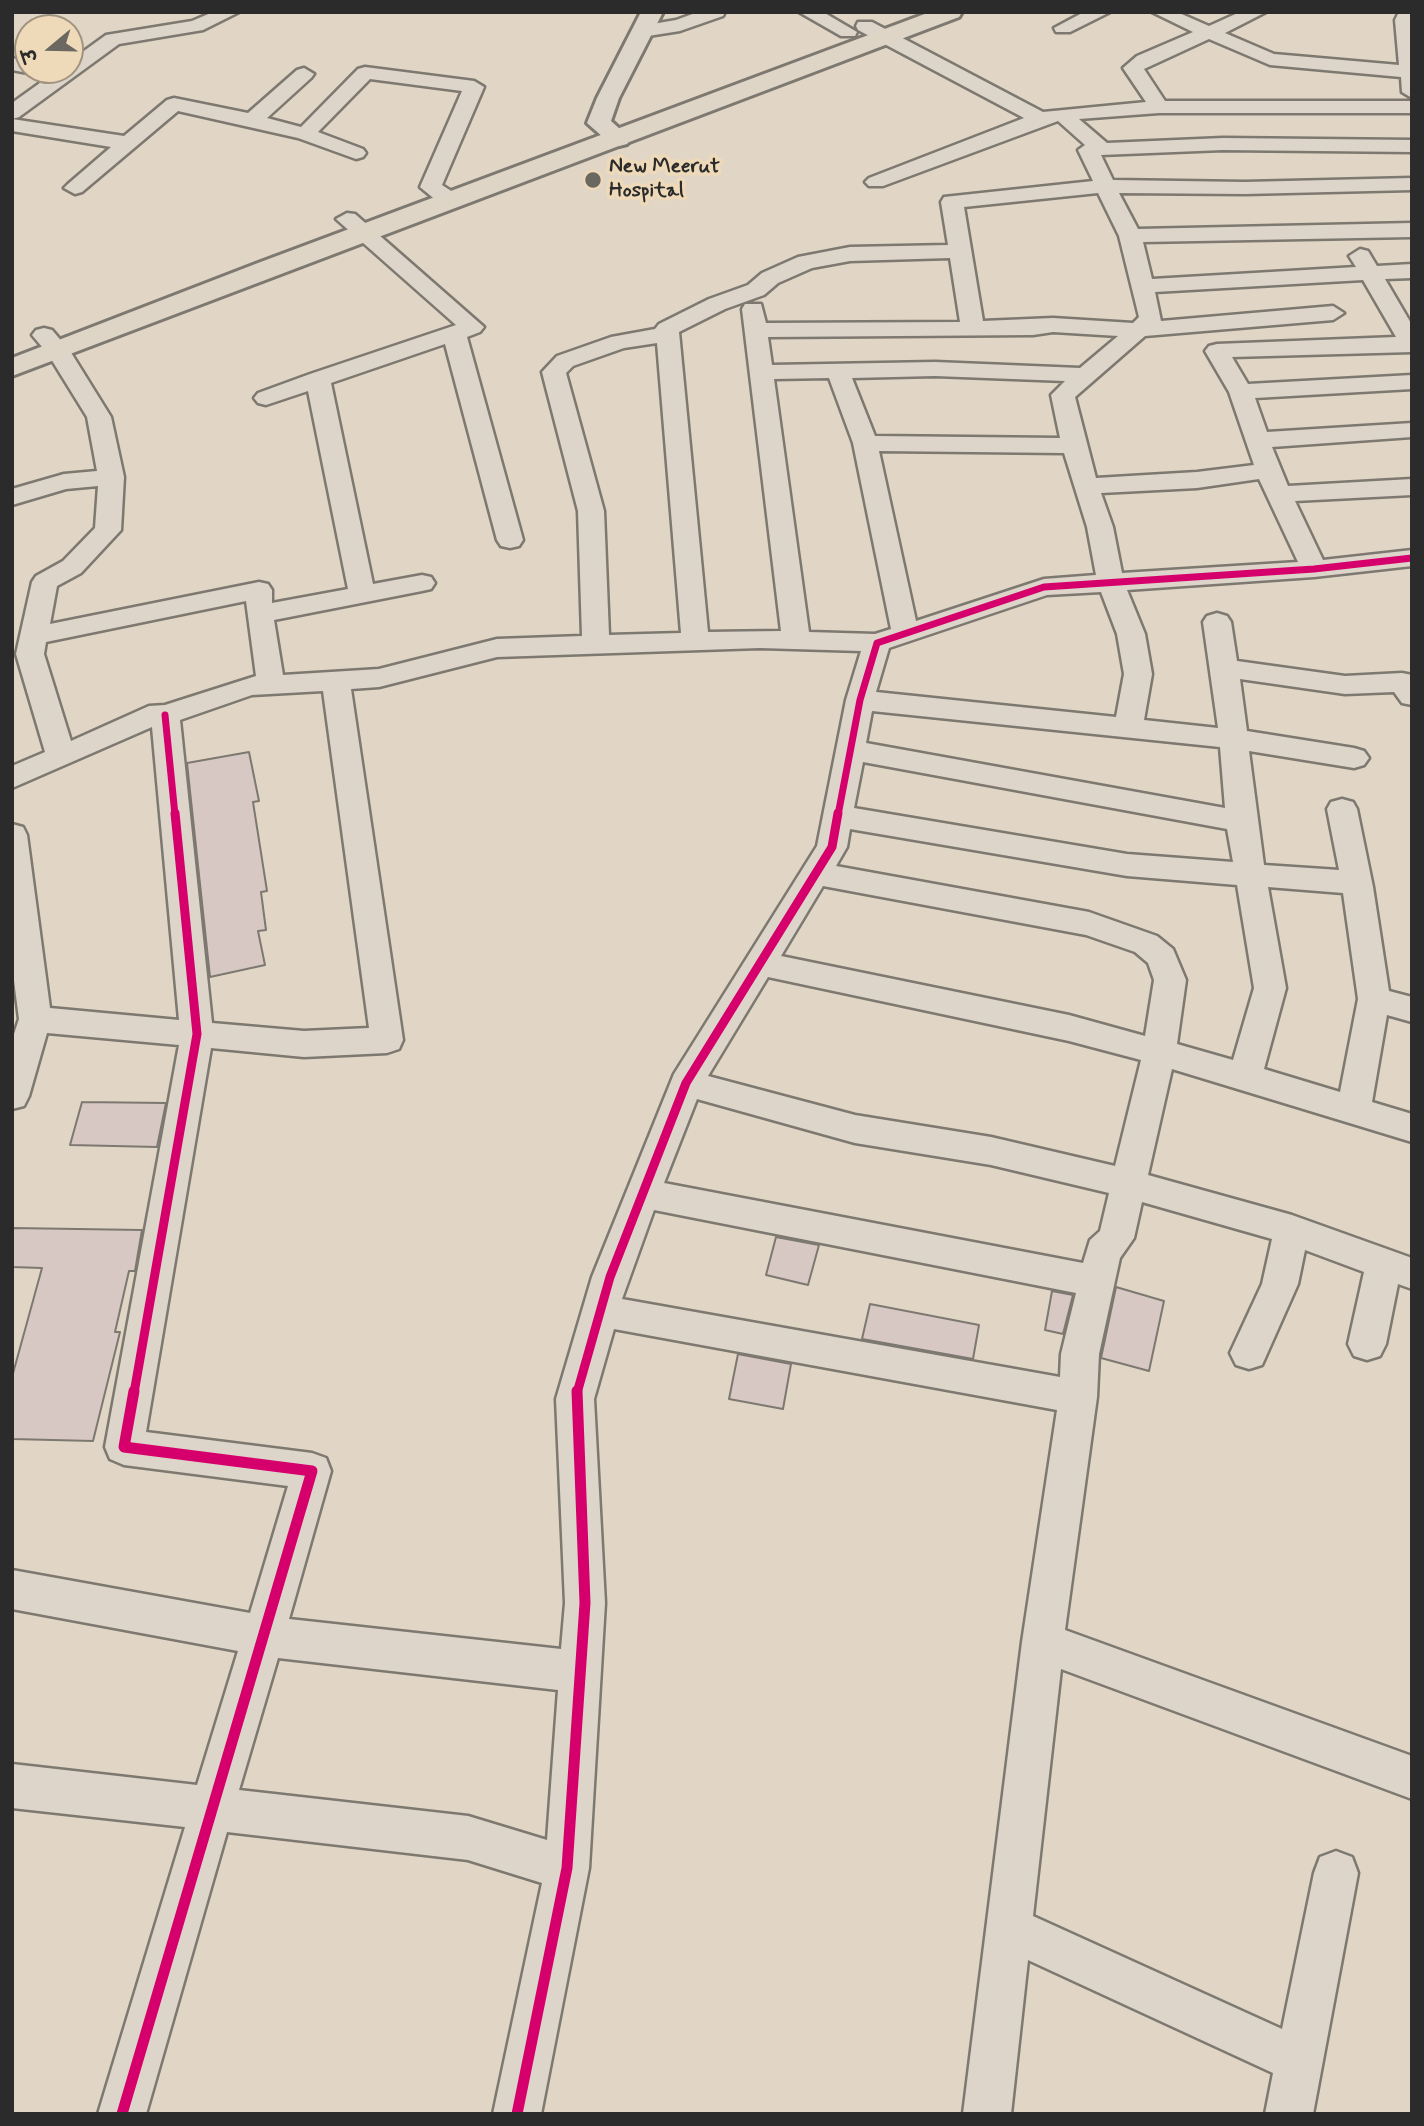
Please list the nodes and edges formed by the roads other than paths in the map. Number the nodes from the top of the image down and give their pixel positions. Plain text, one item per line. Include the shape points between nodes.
1 (230, 12) edge
2 (716, 12) edge
3 (808, 12) edge
4 (903, 12) edge
5 (951, 12) edge
6 (1101, 12) edge
7 (1161, 12) edge
8 (1257, 12) edge
9 (1408, 21) edge
10 (647, 22) edge
11 (1063, 28) dead end
12 (856, 29) junction
13 (1208, 33) junction
14 (886, 37) junction
15 (84, 59) edge
16 (304, 74) dead end
17 (1274, 74) junction
18 (1410, 82) edge
19 (52, 84) edge
20 (1288, 106) junction
21 (1159, 107) junction
22 (1412, 107) edge
23 (1209, 108) junction
24 (12, 113) edge
25 (1062, 114) junction
26 (1040, 119) junction
27 (251, 120) junction
28 (12, 125) edge
29 (609, 131) junction
30 (305, 134) junction
31 (128, 143) junction
32 (1223, 144) junction
33 (1412, 146) edge
34 (1102, 149) junction
35 (356, 153) dead end
36 (876, 182) dead end
37 (1412, 184) edge
38 (1105, 186) junction
39 (75, 188) dead end
40 (1244, 188) junction
41 (441, 194) junction
42 (356, 226) junction
43 (1412, 230) edge
44 (1348, 231) junction
45 (1130, 236) junction
46 (959, 251) junction
47 (1412, 271) edge
48 (1368, 273) junction
49 (1143, 286) junction
50 (755, 290) junction
51 (1333, 313) dead end
52 (973, 328) junction
53 (758, 330) junction
54 (1138, 330) junction
55 (454, 333) junction
56 (667, 334) junction
57 (51, 343) junction
58 (1411, 343) edge
59 (12, 347) edge
60 (12, 368) edge
61 (838, 371) junction
62 (762, 372) junction
63 (1086, 375) junction
64 (318, 379) junction
65 (1412, 382) edge
66 (1241, 392) junction
67 (266, 398) dead end
68 (1412, 430) edge
69 (1259, 440) junction
70 (865, 443) junction
71 (1074, 446) junction
72 (1268, 470) junction
73 (111, 477) junction
74 (1086, 486) junction
75 (1412, 487) edge
76 (1280, 494) junction
77 (12, 497) edge
78 (510, 540) dead end
79 (1412, 558) edge
80 (1314, 569) junction
81 (1110, 582) junction
82 (422, 583) dead end
83 (362, 594) junction
84 (259, 614) junction
85 (1217, 622) dead end
86 (891, 638) junction
87 (796, 640) junction
88 (695, 641) junction
89 (596, 645) junction
90 (25, 650) edge
91 (1224, 668) junction
92 (336, 681) junction
93 (271, 684) junction
94 (1412, 696) edge
95 (860, 700) junction
96 (165, 715) junction
97 (1128, 730) junction
98 (1233, 739) junction
99 (851, 750) junction
100 (61, 757) junction
101 (1354, 758) dead end
102 (12, 778) edge
103 (1342, 808) dead end
104 (838, 816) junction
105 (1241, 821) junction
106 (12, 835) edge
107 (816, 874) junction
108 (1250, 874) junction
109 (1357, 883) junction
110 (761, 964) junction
111 (1374, 999) junction
112 (1412, 1010) edge
113 (197, 1034) junction
114 (25, 1037) edge
115 (1159, 1052) junction
116 (1245, 1076) junction
117 (686, 1083) junction
118 (12, 1096) edge
119 (1354, 1108) junction
120 (1412, 1128) edge
121 (1130, 1184) junction
122 (645, 1194) junction
123 (1292, 1230) junction
124 (1398, 1269) edge
125 (1097, 1281) junction
126 (602, 1311) junction
127 (1367, 1344) dead end
128 (1249, 1353) dead end
129 (1078, 1396) junction
130 (12, 1589) edge
131 (264, 1636) junction
132 (1042, 1643) junction
133 (580, 1672) junction
134 (1412, 1778) edge
135 (12, 1786) edge
136 (212, 1808) junction
137 (567, 1868) junction
138 (1336, 1873) dead end
139 (1009, 1928) junction
140 (1299, 2061) junction
141 (122, 2114) edge
142 (517, 2114) edge
143 (986, 2114) edge
144 (1289, 2114) edge

1 - 15 street via 196,26 118,30
2 - 10 street via 680,25
3 - 12 street
4 - 12 main road
5 - 14 main road
6 - 11 street
7 - 13 street
8 - 13 street
9 - 18 street
10 - 29 street
12 - 14 street
12 - 29 main road
13 - 17 street
13 - 21 street via 1133,68
14 - 26 street
14 - 29 main road
16 - 27 street
17 - 18 street
17 - 20 street
19 - 24 street
20 - 22 street
20 - 23 street
21 - 23 street
21 - 25 street
23 - 32 street
25 - 26 street
25 - 34 street
26 - 36 street
27 - 30 street
27 - 31 street via 174,104
28 - 31 street
29 - 41 main road
30 - 35 street
30 - 41 street via 365,73 474,87
31 - 39 street
32 - 33 street
32 - 34 street
32 - 40 street
34 - 38 street via 1088,150
37 - 40 street
38 - 40 street
38 - 45 street
38 - 46 street via 952,202
41 - 42 main road
42 - 55 street via 472,327
42 - 57 main road
43 - 44 street
44 - 45 street
44 - 48 street
45 - 49 street
46 - 50 street via 850,254 817,260 770,278
46 - 52 street
47 - 48 street
48 - 49 street
48 - 58 street
49 - 54 street via 1151,319
50 - 53 street
50 - 56 street via 667,329
51 - 54 street
52 - 53 street
52 - 54 street via 1053,325
53 - 62 street
54 - 63 street
55 - 64 street
55 - 78 street
56 - 88 street
56 - 89 street via 608,346 565,361 554,372 590,511
57 - 59 main road
57 - 60 main road
57 - 73 street via 100,416
58 - 66 street via 1217,351
61 - 62 street
61 - 63 street via 935,369
61 - 70 street
62 - 87 street
63 - 71 street via 1063,395
64 - 67 street
64 - 83 street
65 - 66 street
66 - 69 street
68 - 69 street
69 - 72 street
70 - 71 street
70 - 86 street
71 - 74 street
72 - 74 street via 1197,480
72 - 76 street
73 - 77 street via 64,482
73 - 90 street via 108,530 72,567 45,582
74 - 81 street via 1100,527
75 - 76 street
76 - 80 street
79 - 80 street
80 - 81 street
81 - 86 street via 1044,587
81 - 97 street via 1131,634 1138,674
82 - 83 street
83 - 84 street
84 - 90 street via 259,590
84 - 93 street
85 - 91 street
86 - 87 street
86 - 95 street
87 - 88 street
88 - 89 street
89 - 92 street via 498,648 379,678
90 - 100 street
91 - 94 street via 1345,685 1402,682
91 - 98 street
92 - 93 street
92 - 113 street via 387,1040 304,1044
93 - 96 street via 250,685
95 - 97 street
95 - 99 street
96 - 100 street via 159,713
96 - 113 street
97 - 98 street
98 - 101 street
98 - 105 street
99 - 104 street
99 - 105 street
100 - 102 street
103 - 109 street
104 - 107 street via 832,847
104 - 108 street via 1127,865
105 - 108 street
106 - 114 street
107 - 110 street
107 - 115 street via 1089,924 1146,944 1162,957 1170,980
108 - 109 street
108 - 116 street via 1270,988
109 - 111 street
110 - 115 street via 1069,1028
110 - 117 street
111 - 112 street
111 - 119 street
113 - 114 street
113 - 131 street via 124,1447 312,1471
114 - 118 street
115 - 116 street
115 - 121 street
116 - 119 street
117 - 121 street via 855,1129 991,1151
117 - 122 street
119 - 120 street
121 - 123 street
121 - 125 street via 1116,1238 1103,1251
122 - 125 street
122 - 126 street via 610,1277
123 - 124 street
123 - 128 street via 1280,1284
124 - 127 street
125 - 129 street via 1080,1354
126 - 129 street
126 - 133 street via 575,1399 585,1602
129 - 132 street
130 - 131 street
131 - 133 street
131 - 136 street
132 - 134 street
132 - 139 street
133 - 137 street
135 - 136 street
136 - 137 street via 468,1838
136 - 141 street
137 - 142 street
138 - 140 street
139 - 140 street
139 - 143 street
140 - 144 street

